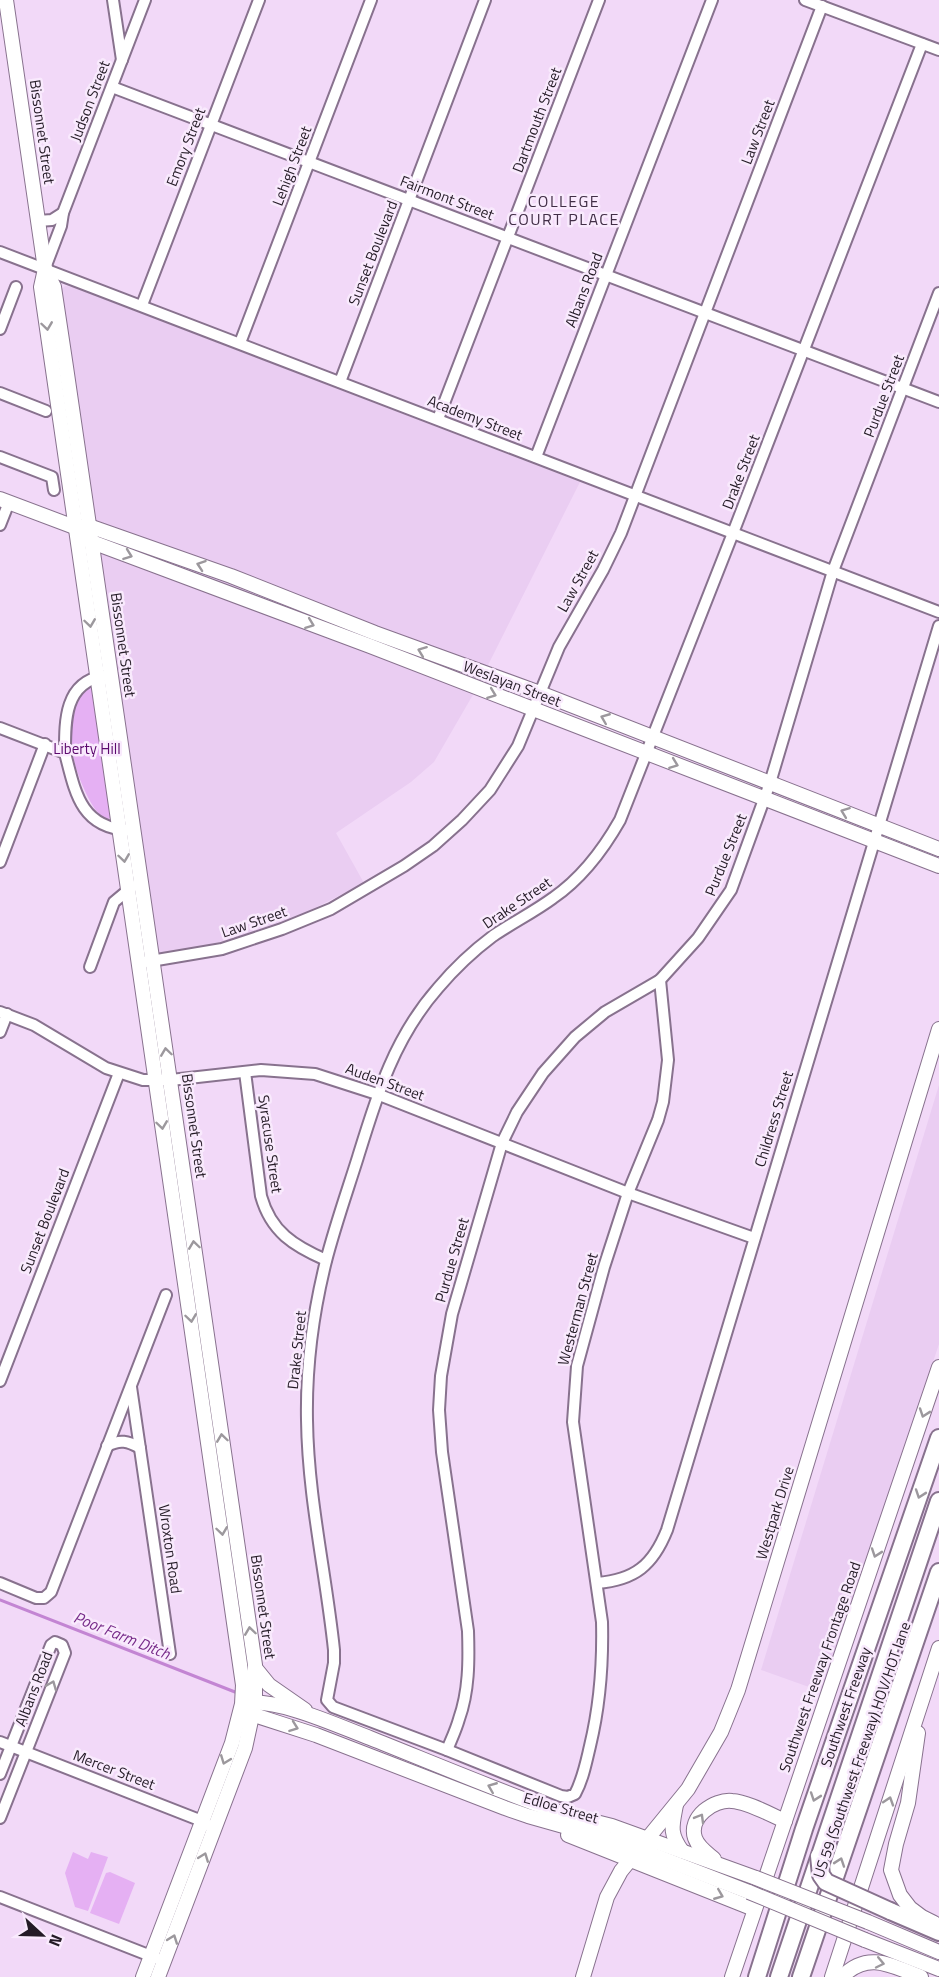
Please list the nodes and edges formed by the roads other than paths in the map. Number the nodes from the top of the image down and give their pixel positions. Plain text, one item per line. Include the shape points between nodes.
1 (6, 0) edge
2 (113, 0) edge
3 (145, 0) edge
4 (259, 0) edge
5 (371, 0) edge
6 (485, 0) edge
7 (599, 0) edge
8 (711, 0) edge
9 (805, 0) edge
10 (822, 6) junction
11 (922, 44) junction
12 (939, 50) edge
13 (122, 61) junction
14 (112, 87) junction
15 (211, 125) junction
16 (309, 162) junction
17 (409, 200) junction
18 (63, 213) junction
19 (38, 221) junction
20 (507, 238) junction
21 (0, 252) edge
22 (45, 268) junction
23 (606, 275) junction
24 (16, 287) dead end
25 (939, 293) edge
26 (142, 306) junction
27 (705, 313) junction
28 (0, 328) edge
29 (240, 344) junction
30 (803, 351) junction
31 (340, 382) junction
32 (903, 388) junction
33 (0, 393) edge
34 (939, 402) edge
35 (46, 411) dead end
36 (438, 419) junction
37 (0, 457) edge
38 (536, 457) junction
39 (54, 490) dead end
40 (636, 495) junction
41 (5, 500) edge
42 (0, 525) edge
43 (83, 527) junction
44 (733, 533) junction
45 (92, 542) junction
46 (833, 571) junction
47 (231, 576) junction
48 (225, 592) junction
49 (939, 612) edge
50 (939, 626) edge
51 (373, 640) junction
52 (104, 675) junction
53 (540, 693) junction
54 (533, 710) junction
55 (0, 728) edge
56 (652, 737) junction
57 (45, 744) junction
58 (65, 753) junction
59 (646, 753) junction
60 (770, 783) junction
61 (765, 798) junction
62 (878, 825) junction
63 (126, 830) junction
64 (874, 840) junction
65 (939, 849) edge
66 (0, 862) edge
67 (939, 866) edge
68 (141, 881) junction
69 (128, 890) junction
70 (146, 962) junction
71 (90, 967) dead end
72 (660, 980) junction
73 (3, 1013) edge
74 (939, 1029) edge
75 (0, 1032) edge
76 (245, 1072) junction
77 (119, 1073) junction
78 (156, 1080) junction
79 (171, 1080) junction
80 (377, 1094) junction
81 (502, 1143) junction
82 (628, 1193) junction
83 (754, 1238) junction
84 (326, 1260) junction
85 (193, 1283) junction
86 (166, 1295) dead end
87 (939, 1367) edge
88 (0, 1381) edge
89 (131, 1384) junction
90 (939, 1438) edge
91 (107, 1446) junction
92 (140, 1448) junction
93 (939, 1501) edge
94 (225, 1505) junction
95 (939, 1522) edge
96 (939, 1572) edge
97 (0, 1583) edge
98 (597, 1584) junction
99 (939, 1648) edge
100 (170, 1654) dead end
101 (256, 1670) junction
102 (927, 1683) junction
103 (329, 1705) joint
104 (250, 1707) junction
105 (311, 1715) junction
106 (5, 1744) edge
107 (447, 1750) junction
108 (26, 1752) junction
109 (445, 1768) junction
110 (0, 1774) edge
111 (439, 1782) junction
112 (575, 1794) joint
113 (676, 1803) junction
114 (0, 1818) edge
115 (202, 1821) junction
116 (785, 1821) junction
117 (214, 1831) junction
118 (639, 1849) junction
119 (682, 1851) junction
120 (819, 1856) junction
121 (723, 1865) junction
122 (0, 1898) edge
123 (802, 1905) junction
124 (754, 1909) junction
125 (939, 1925) edge
126 (939, 1932) edge
127 (939, 1952) edge
128 (158, 1958) junction
129 (939, 1969) edge
130 (143, 1977) edge
131 (158, 1977) edge
132 (583, 1977) edge
133 (732, 1977) edge
134 (757, 1977) edge
135 (778, 1977) edge
136 (784, 1977) edge
137 (801, 1977) edge
138 (832, 1977) edge
139 (842, 1977) edge
140 (921, 1977) edge

1 - 19 main road, Bissonnet Street
2 - 13 street
3 - 13 street, Judson Street
4 - 15 street, Emory Street
5 - 16 street, Lehigh Street
6 - 17 street, Sunset Boulevard
7 - 20 street, Dartmouth Street
8 - 23 street, Albans Road
9 - 10 street
10 - 11 street
10 - 27 street, Law Street
11 - 12 street
11 - 30 street, Drake Street
13 - 14 street, Judson Street
14 - 15 street, Fairmont Street
14 - 18 street, Judson Street
15 - 16 street, Fairmont Street
15 - 26 street, Emory Street
16 - 17 street, Fairmont Street
16 - 29 street, Lehigh Street
17 - 20 street, Fairmont Street
17 - 31 street, Sunset Boulevard
18 - 19 street via 52,220
18 - 22 street, Judson Street
19 - 22 main road, Bissonnet Street
20 - 23 street, Fairmont Street
20 - 36 street, Dartmouth Street
21 - 22 street, Academy Street
22 - 26 street, Academy Street
22 - 43 main road, Bissonnet Street via 41,287
23 - 27 street, Fairmont Street
23 - 38 street, Albans Road
24 - 28 street
25 - 32 street, Purdue Street
26 - 29 street, Academy Street
27 - 30 street, Fairmont Street
27 - 40 street, Law Street
29 - 31 street, Academy Street
30 - 32 street, Fairmont Street
30 - 44 street, Drake Street
31 - 36 street, Academy Street
32 - 34 street, Fairmont Street
32 - 46 street, Purdue Street
33 - 35 street
36 - 38 street, Academy Street
37 - 39 street via 52,477
38 - 40 street, Academy Street
40 - 44 street, Academy Street
40 - 53 street, Law Street via 621,533 559,647
41 - 42 street
41 - 43 main road, Weslayan Street
43 - 45 main road, Weslayan Street
47 -> 43 main road, Weslayan Street
43 -> 52 main road, Bissonnet Street
44 - 46 street, Academy Street
44 - 56 street, Drake Street
45 -> 48 main road, Weslayan Street
45 - 52 main road, Bissonnet Street
46 - 49 street, Academy Street
46 - 60 street, Purdue Street
47 - 48 main road
47 - 51 main road, Weslayan Street
48 -> 51 main road, Weslayan Street
50 - 62 street, Childress Street
53 -> 51 main road, Weslayan Street
51 -> 54 main road, Weslayan Street
52 - 58 street via 81,685 72,700 65,721
52 - 63 main road, Bissonnet Street
53 - 54 street, Law Street
56 -> 53 main road, Weslayan Street
54 - 59 main road, Weslayan Street
54 - 70 street, Law Street via 518,746 490,790 433,846 404,866 331,909 282,929 222,949
55 - 57 street
56 - 59 street, Drake Street
56 - 60 main road, Weslayan Street
57 - 58 street
57 - 66 street
58 - 63 street via 83,808 101,825
59 -> 61 main road, Weslayan Street
59 - 80 street, Drake Street via 620,820 598,855 554,898 493,936 437,988 393,1056
60 - 61 street, Purdue Street
62 -> 60 main road, Weslayan Street
61 - 64 main road, Weslayan Street
61 - 72 street, Purdue Street via 727,897 698,938
62 - 64 street, Childress Street
62 - 65 main road, Weslayan Street
63 - 68 main road, Bissonnet Street
63 -> 69 main road, Bissonnet Street
64 - 67 main road, Weslayan Street
64 - 83 street, Childress Street
68 - 69 street
68 - 70 main road, Bissonnet Street
69 - 70 main road, Bissonnet Street
69 - 71 street via 114,902
70 - 78 main road, Bissonnet Street
79 -> 70 main road, Bissonnet Street
72 - 81 street, Purdue Street via 605,1012 575,1037 543,1072
72 - 82 street, Westerman Street via 668,1060 663,1102
73 - 75 street
73 - 77 street, Auden Street via 34,1025
74 - 113 main road, Westpark Drive via 738,1690 710,1754
76 - 79 street, Auden Street
76 - 80 street, Auden Street via 315,1074
76 - 84 street, Syracuse Street via 265,1209 288,1239
77 - 78 street, Auden Street
77 - 88 street, Sunset Boulevard
78 - 79 street, Auden Street
78 -> 85 main road, Bissonnet Street
85 -> 79 main road, Bissonnet Street
80 - 81 street, Auden Street
80 - 84 street, Drake Street
81 - 82 street, Auden Street
81 - 107 street, Purdue Street via 452,1314 441,1376 442,1452 469,1657 466,1694
82 - 83 street, Auden Street
82 - 98 street, Westerman Street via 577,1366 573,1422
83 - 98 street, Childress Street via 663,1539 654,1555 636,1572 616,1582
84 - 103 street, Drake Street via 311,1341 307,1419 311,1485 334,1650 326,1696
85 - 94 main road, Bissonnet Street
86 - 89 street
87 -> 116 main road, Southwest Freeway Frontage Road
89 - 91 street
89 - 92 street, Wroxton Road
90 -> 134 highway, Southwest Freeway
91 - 92 street via 120,1440
91 - 97 street via 51,1592 36,1598
92 - 100 street, Wroxton Road
93 - 120 highway
101 -> 94 main road, Bissonnet Street
94 -> 104 main road, Bissonnet Street via 241,1666
95 - 136 highway, US 59 (Southwest Freeway) HOV/HOT lane
137 -> 96 highway
98 - 112 street, Westerman Street via 602,1622 600,1689 585,1770
99 - 102 main road
101 - 104 main road, Bissonnet Street
101 - 105 main road, Edloe Street via 269,1685
102 - 125 main road via 908,1803 891,1870 900,1895 910,1908
138 -> 102 main road
103 - 107 street, Edloe Street
104 - 105 main road, Edloe Street
104 -> 111 main road, Edloe Street
104 -> 115 main road, Bissonnet Street
104 - 117 main road, Bissonnet Street via 245,1748
105 - 109 main road, Edloe Street
106 - 108 street, Mercer Street
108 -> 106 street, Albans Road via 65,1653 62,1645 55,1642
106 - 110 street, Albans Road
107 - 112 street, Edloe Street via 561,1796
108 - 114 street, Albans Road
108 - 115 street, Mercer Street
109 - 111 main road
118 -> 109 main road, Edloe Street via 612,1826 564,1814
111 - 118 main road, Edloe Street via 565,1834
113 - 118 main road, Westpark Drive
113 - 119 main road via 672,1833
115 - 117 street, Mercer Street
115 - 128 main road, Bissonnet Street
121 -> 116 main road via 695,1839 696,1823 705,1810 719,1802 733,1801
116 - 124 main road, Southwest Freeway Frontage Road
128 -> 117 main road, Bissonnet Street
118 - 119 main road, Edloe Street
118 - 123 main road, Edloe Street, bridge via 717,1879
118 -> 124 main road
118 - 132 main road, Westpark Drive via 607,1897
119 - 121 main road, Edloe Street
120 - 123 highway
120 - 126 highway, bridge via 821,1875 826,1882
121 - 123 main road, Edloe Street, bridge
122 - 128 street
123 - 127 main road, Edloe Street, bridge
123 - 129 main road, Edloe Street, bridge
123 - 135 highway
124 - 133 main road, Southwest Freeway Frontage Road
128 - 130 main road, Bissonnet Street
128 - 131 main road, Bissonnet Street
139 -> 140 main road via 870,1961

